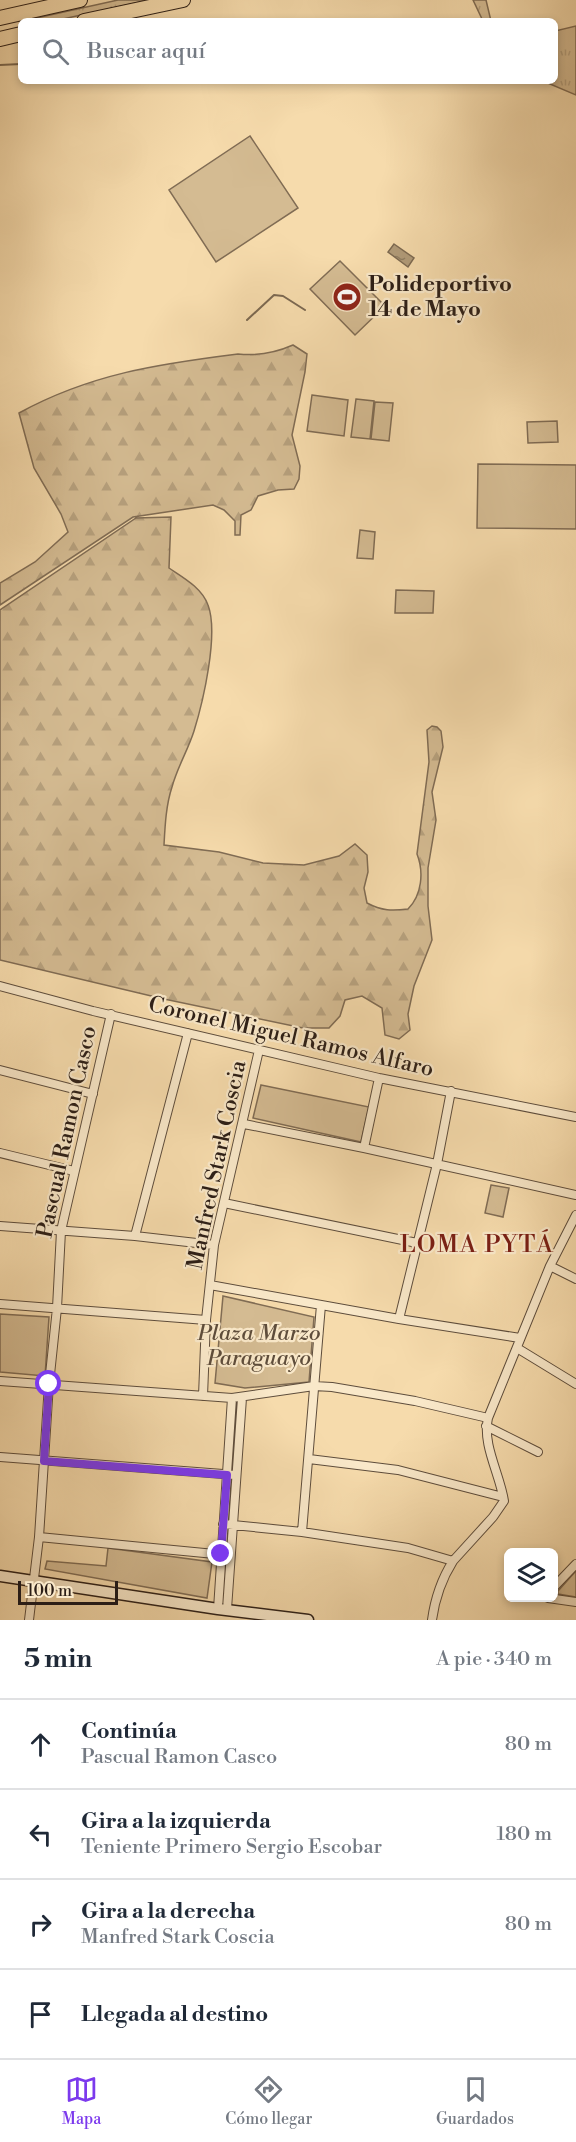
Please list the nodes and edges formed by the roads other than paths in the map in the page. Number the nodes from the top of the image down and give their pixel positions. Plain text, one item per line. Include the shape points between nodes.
1 (80, 0) edge
2 (183, 0) edge
3 (0, 18) edge
4 (98, 18) edge
5 (18, 35) edge
6 (0, 39) edge
7 (0, 986) edge
8 (111, 1014) junction
9 (188, 1033) junction
10 (260, 1050) junction
11 (0, 1070) edge
12 (379, 1078) junction
13 (451, 1091) junction
14 (93, 1094) junction
15 (576, 1117) edge
16 (244, 1124) junction
17 (364, 1148) junction
18 (0, 1153) edge
19 (436, 1164) junction
20 (74, 1171) junction
21 (576, 1194) edge
22 (224, 1203) junction
23 (576, 1215) edge
24 (0, 1226) edge
25 (61, 1231) junction
26 (135, 1236) junction
27 (417, 1243) junction
28 (214, 1245) junction
29 (550, 1266) junction
30 (576, 1279) edge
31 (210, 1286) junction
32 (0, 1304) edge
33 (321, 1305) junction
34 (57, 1308) junction
35 (399, 1319) junction
36 (206, 1320) junction
37 (520, 1338) junction
38 (517, 1348) junction
39 (0, 1381) edge
40 (49, 1384) junction
41 (576, 1384) edge
42 (314, 1386) junction
43 (202, 1396) junction
44 (232, 1398) junction
45 (242, 1398) junction
46 (487, 1422) junction
47 (538, 1452) dead end
48 (0, 1457) edge
49 (309, 1459) junction
50 (44, 1461) junction
51 (227, 1475) junction
52 (236, 1475) junction
53 (503, 1497) junction
54 (228, 1524) junction
55 (303, 1532) junction
56 (39, 1537) junction
57 (226, 1555) junction
58 (453, 1561) junction
59 (576, 1564) edge
60 (0, 1576) edge
61 (34, 1580) junction
62 (558, 1583) edge
63 (558, 1599) edge
64 (576, 1602) edge
65 (222, 1609) junction
66 (29, 1620) edge
67 (308, 1620) edge
68 (432, 1620) edge

1 - 3 highway
2 - 4 highway
5 - 6 highway
7 - 8 street, Coronel Miguel Ramos Alfaro
8 - 9 street, Coronel Miguel Ramos Alfaro
8 - 14 street, Pascual Ramon Casco
9 - 10 street, Coronel Miguel Ramos Alfaro
9 - 26 street
10 - 12 street, Coronel Miguel Ramos Alfaro
10 - 16 street, Manfred Stark Coscia
11 - 14 street
12 - 13 street, Coronel Miguel Ramos Alfaro
12 - 17 street
13 - 15 street, Coronel Miguel Ramos Alfaro
13 - 19 street
14 - 20 street, Pascual Ramon Casco
16 - 17 street
16 - 22 street, Manfred Stark Coscia
17 - 19 street
18 - 20 street
19 - 21 street
19 - 27 street
20 - 25 street, Pascual Ramon Casco
22 - 27 street
22 - 28 street, Manfred Stark Coscia
23 - 29 street
24 - 25 street
25 - 26 street
25 - 34 street, Pascual Ramon Casco
26 - 28 street
27 - 35 street
28 - 31 street, Manfred Stark Coscia
29 - 30 street
29 - 37 street
31 - 33 street
31 - 36 street, Manfred Stark Coscia
32 - 34 street
33 - 35 street
33 - 42 street
34 - 36 street
34 - 40 street, Pascual Ramon Casco
35 - 37 street
36 - 43 street, Manfred Stark Coscia
37 - 38 street
38 - 41 street
38 - 46 street
39 - 40 street
40 - 43 street
40 - 50 street, Pascual Ramon Casco
42 - 45 street
42 - 46 street via 415,1401
42 - 49 street
43 - 44 street
44 - 45 street
44 - 51 street
45 - 52 street
46 - 47 street
46 - 53 street
48 - 50 street
49 - 53 street via 398,1470
49 - 55 street
50 - 51 street
50 - 56 street, Pascual Ramon Casco
51 - 52 street
51 - 54 street
52 - 54 street
53 - 58 street via 494,1517
54 - 55 street
54 - 57 street
55 - 58 street via 408,1548
56 - 57 street
56 - 61 street, Pascual Ramon Casco
57 - 65 street
58 - 68 street via 440,1584
59 - 62 street
60 - 61 street
61 - 65 street
61 - 66 street, Pascual Ramon Casco
63 - 64 street
65 - 67 street

